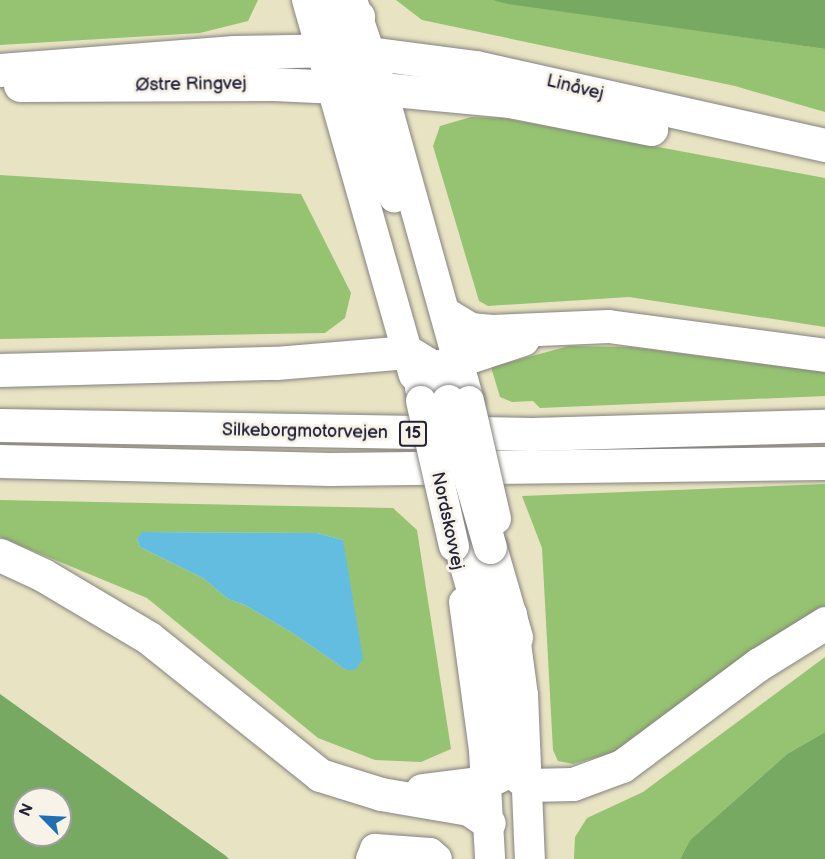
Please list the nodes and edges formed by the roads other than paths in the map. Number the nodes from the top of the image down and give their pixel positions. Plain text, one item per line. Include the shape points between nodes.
1 (307, 0) edge
2 (330, 0) edge
3 (355, 9) edge
4 (349, 69) junction
5 (0, 70) edge
6 (0, 85) edge
7 (825, 145) edge
8 (825, 163) edge
9 (447, 315) junction
10 (556, 328) junction
11 (825, 355) edge
12 (0, 370) edge
13 (437, 383) junction
14 (0, 425) edge
15 (825, 426) edge
16 (0, 461) edge
17 (825, 463) edge
18 (438, 473) joint
19 (477, 546) junction
20 (0, 555) edge
21 (825, 623) edge
22 (516, 637) joint
23 (513, 770) junction
24 (381, 794) junction
25 (489, 823) junction
26 (371, 859) edge
27 (437, 859) edge
28 (490, 859) edge
29 (530, 859) edge

1 - 4 street
2 - 4 street
3 - 4 main road via 357,31
4 - 5 main road, Østre Ringvej
4 - 6 main road, Østre Ringvej via 273,84 82,88
4 - 7 main road, Linåvej via 472,79 589,101 625,102
4 - 8 main road, Linåvej
4 - 9 street, Nordskovvej via 408,234
4 - 13 street, Nordskovvej
9 - 10 main road via 481,330
9 - 13 street, Nordskovvej
10 - 11 main road via 627,328
10 - 13 main road
12 - 13 main road via 276,363
13 - 18 street, Nordskovvej, bridge
13 - 19 main road, bridge
14 - 15 main road, Silkeborgmotorvejen / 15 via 510,434
16 - 17 main road, Silkeborgmotorvejen / 15 via 330,470
18 - 19 main road, bridge
19 - 22 main road
19 - 23 main road via 485,632
20 - 24 main road via 43,575 149,638 320,775
21 - 23 main road via 759,664 622,766 573,784
22 - 23 street
23 - 24 main road
23 - 25 street
23 - 29 street
24 - 25 main road via 469,809
25 - 28 street
26 - 27 street via 375,849 430,853

